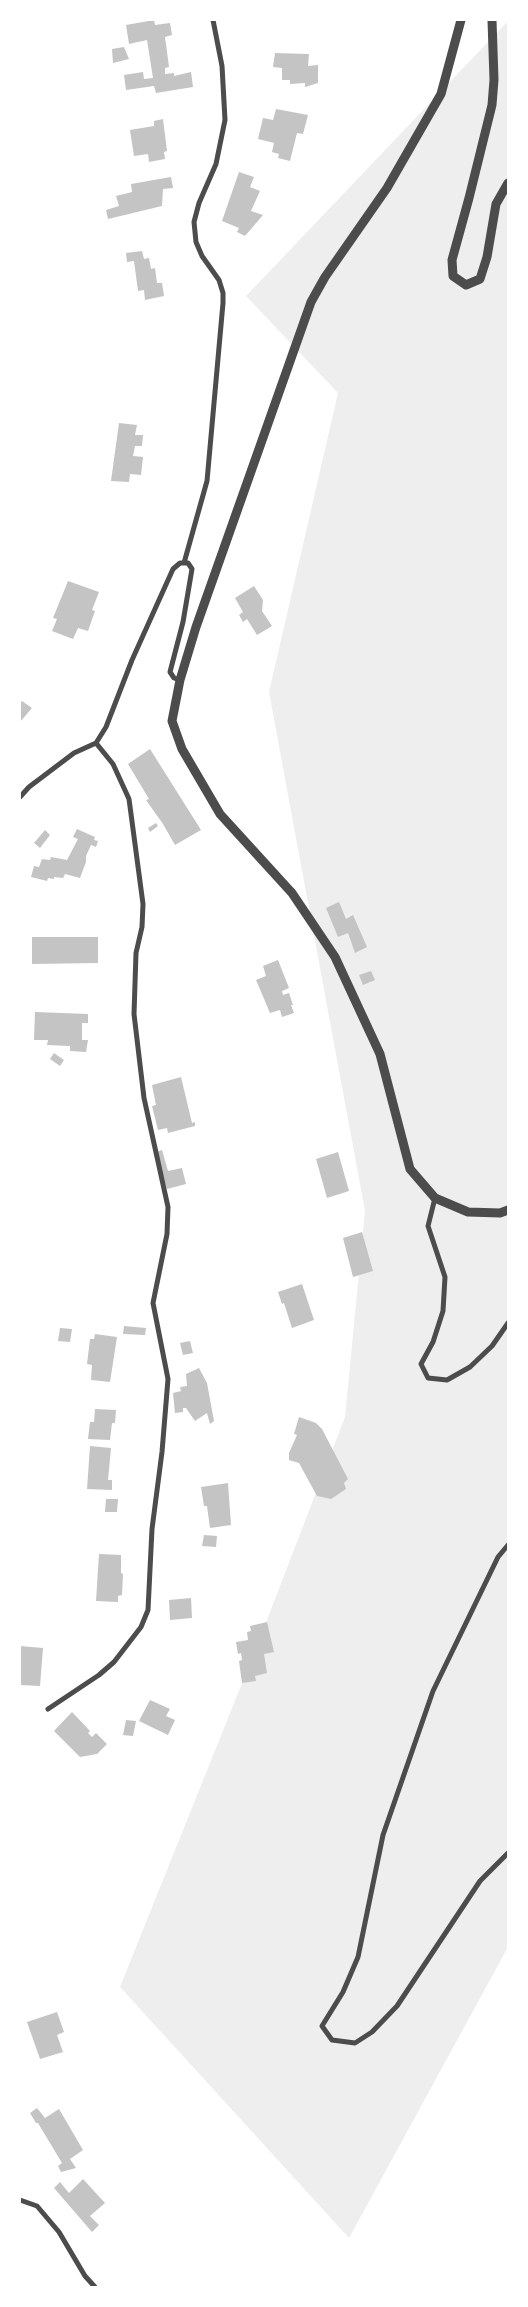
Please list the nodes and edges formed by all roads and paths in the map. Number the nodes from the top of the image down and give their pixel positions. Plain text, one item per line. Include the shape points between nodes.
1 (213, 20) edge
2 (462, 20) edge
3 (492, 20) edge
4 (508, 183) edge
5 (184, 563) junction
6 (180, 680) junction
7 (96, 743) junction
8 (20, 797) edge
9 (435, 1198) junction
10 (508, 1210) edge
11 (508, 1323) edge
12 (508, 1545) edge
13 (48, 1709) dead end
14 (508, 1853) edge
15 (20, 2200) edge
16 (94, 2287) edge

1 - 5 street via 222,66 225,120 216,164 194,222 196,242 219,280 223,303 207,481
2 - 6 street via 441,94 387,188 311,302
3 - 4 street via 492,104 452,260 453,276 466,284 480,279 496,204
5 - 6 street via 192,569 170,672
5 - 7 street via 173,569 106,727
6 - 9 street via 172,721 182,749 220,814 292,894 335,957 380,1054 410,1169
7 - 8 street via 74,753
7 - 13 street via 114,764 129,799 144,904 136,953 134,1014 144,1098 168,1207 153,1304 168,1380 152,1529 148,1610 141,1627 114,1662
9 - 10 street via 468,1212 500,1213
9 - 11 street via 428,1226 445,1278 443,1311 433,1342 421,1364 428,1378 446,1380 470,1368 492,1346
12 - 14 street via 494,1565 433,1691 383,1835 358,1956 343,1992 322,2026 332,2040 354,2043 372,2032 397,2006 480,1881
15 - 16 street via 37,2206 54,2225

